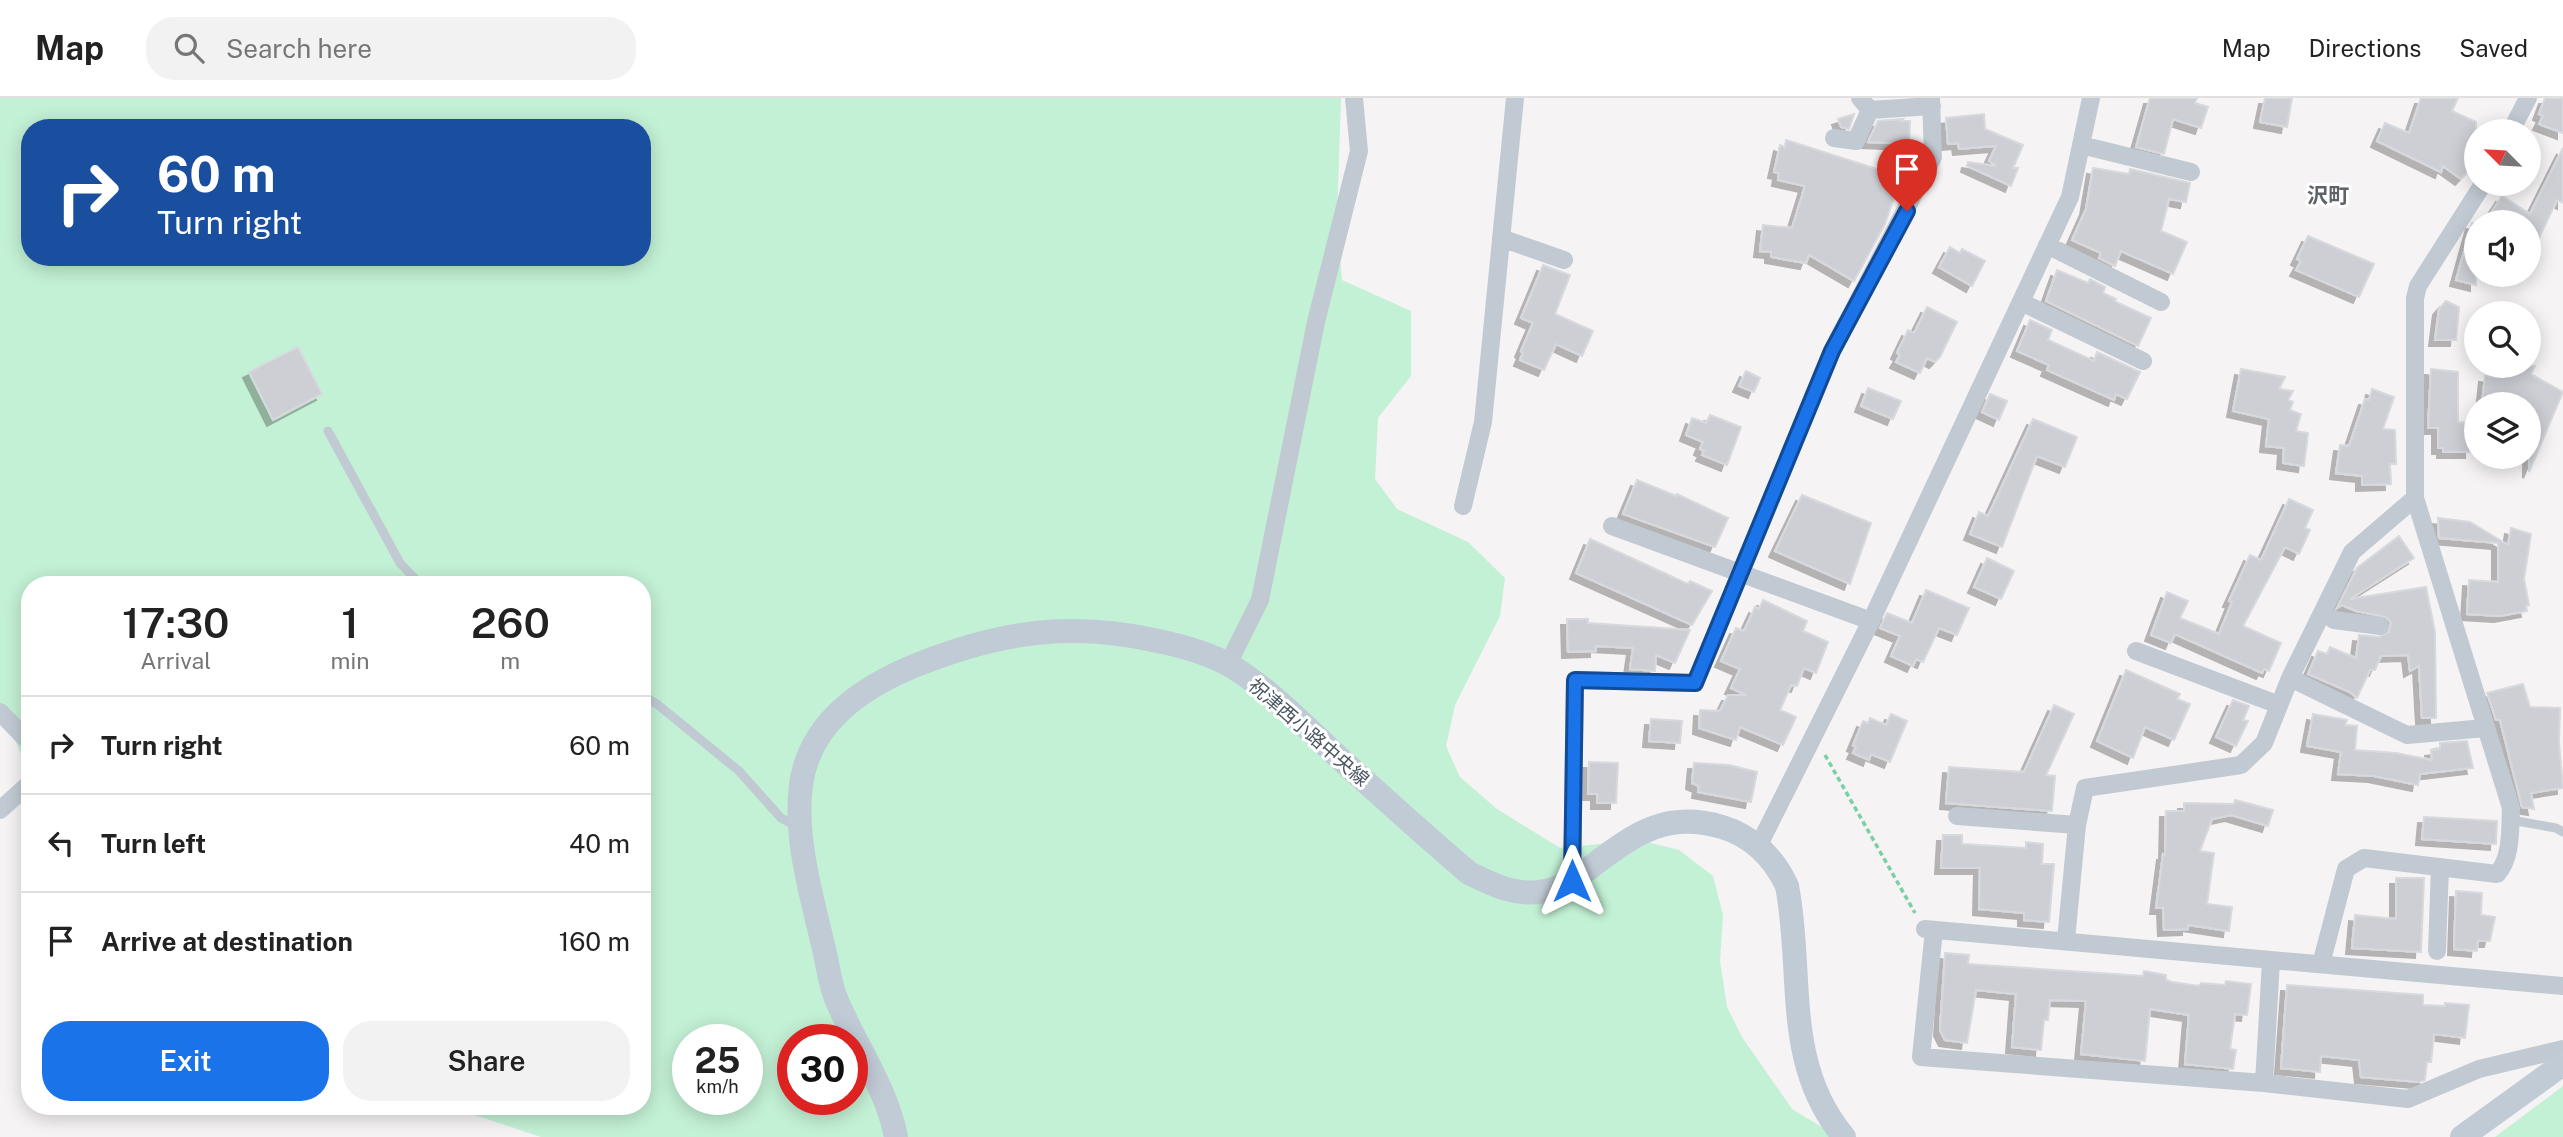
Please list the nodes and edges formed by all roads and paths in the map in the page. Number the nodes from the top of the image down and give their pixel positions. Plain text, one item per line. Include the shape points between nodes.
1 (1354, 98) edge
2 (1515, 98) edge
3 (2091, 98) edge
4 (2528, 98) edge
5 (1932, 102) edge
6 (1865, 104) edge
7 (2517, 119) edge
8 (1834, 138) dead end
9 (2081, 145) junction
10 (2191, 172) dead end
11 (2475, 196) edge
12 (1501, 238) junction
13 (2048, 245) junction
14 (1564, 260) dead end
15 (2021, 302) junction
16 (2161, 302) dead end
17 (2143, 361) dead end
18 (328, 431) dead end
19 (2415, 498) junction
20 (1463, 506) dead end
21 (1612, 526) dead end
22 (1740, 572) junction
23 (412, 576) edge
24 (2323, 612) junction
25 (1871, 621) junction
26 (2381, 626) dead end
27 (2136, 651) dead end
28 (1228, 664) junction
29 (2290, 678) junction
30 (651, 701) edge
31 (2279, 705) junction
32 (0, 712) edge
33 (2485, 728) junction
34 (21, 734) edge
35 (1814, 735) junction
36 (21, 791) edge
37 (0, 810) edge
38 (1957, 816) dead end
39 (2511, 820) junction
40 (2077, 825) junction
41 (802, 830) junction
42 (2563, 832) edge
43 (1758, 847) junction
44 (2440, 867) junction
45 (1572, 881) junction
46 (1929, 929) junction
47 (2066, 940) junction
48 (2437, 951) dead end
49 (2271, 961) junction
50 (2321, 964) junction
51 (2563, 986) edge
52 (2563, 1049) edge
53 (2563, 1064) edge
54 (2264, 1083) junction
55 (895, 1137) edge
56 (1844, 1137) edge
57 (2462, 1137) edge

1 - 28 street via 1359,151 1316,322 1260,600
2 - 12 street
3 - 9 street
4 - 7 street
5 - 6 street
5 - 22 street via 1933,157 1832,351
6 - 8 street via 1856,141
9 - 10 street
9 - 13 street via 2070,197
11 - 19 street via 2417,286
12 - 14 street
12 - 20 street via 1483,422
13 - 15 street
13 - 16 street
15 - 17 street
15 - 25 street
18 - 23 lane via 400,563
19 - 24 street via 2352,552
19 - 33 street
21 - 22 street
22 - 25 street
22 - 45 street via 1695,683 1575,680
24 - 26 street via 2334,620
24 - 29 street
25 - 35 street
27 - 31 street
28 - 41 main road, 祝津西小路中央線 via 1176,645 1077,629 993,639 946,654 860,693 819,733 806,758 801,786
28 - 45 main road, 祝津西小路中央線 via 1268,692 1469,873 1499,889 1528,893
29 - 31 street
29 - 33 street via 2407,735
30 - 41 lane via 739,771 781,818
31 - 40 street via 2264,743 2241,765 2085,788
32 - 34 street
33 - 39 street
35 - 43 street
35 - 46 path
36 - 37 street
38 - 40 street
39 - 42 lane
39 - 44 street via 2505,859 2497,874
40 - 47 street
41 - 55 main road, 祝津西小路中央線 via 835,998 892,1115
43 - 45 main road, 祝津西小路中央線 via 1739,832 1717,825 1671,821 1647,829
43 - 56 main road, 祝津西小路中央線 via 1787,886 1804,1060 1817,1098
44 - 48 street
44 - 50 street via 2364,858 2346,869
46 - 47 street
46 - 54 street via 1921,1057
47 - 49 street
49 - 50 street
49 - 54 street
50 - 51 street
52 - 54 street via 2479,1069 2408,1099
53 - 57 main road

